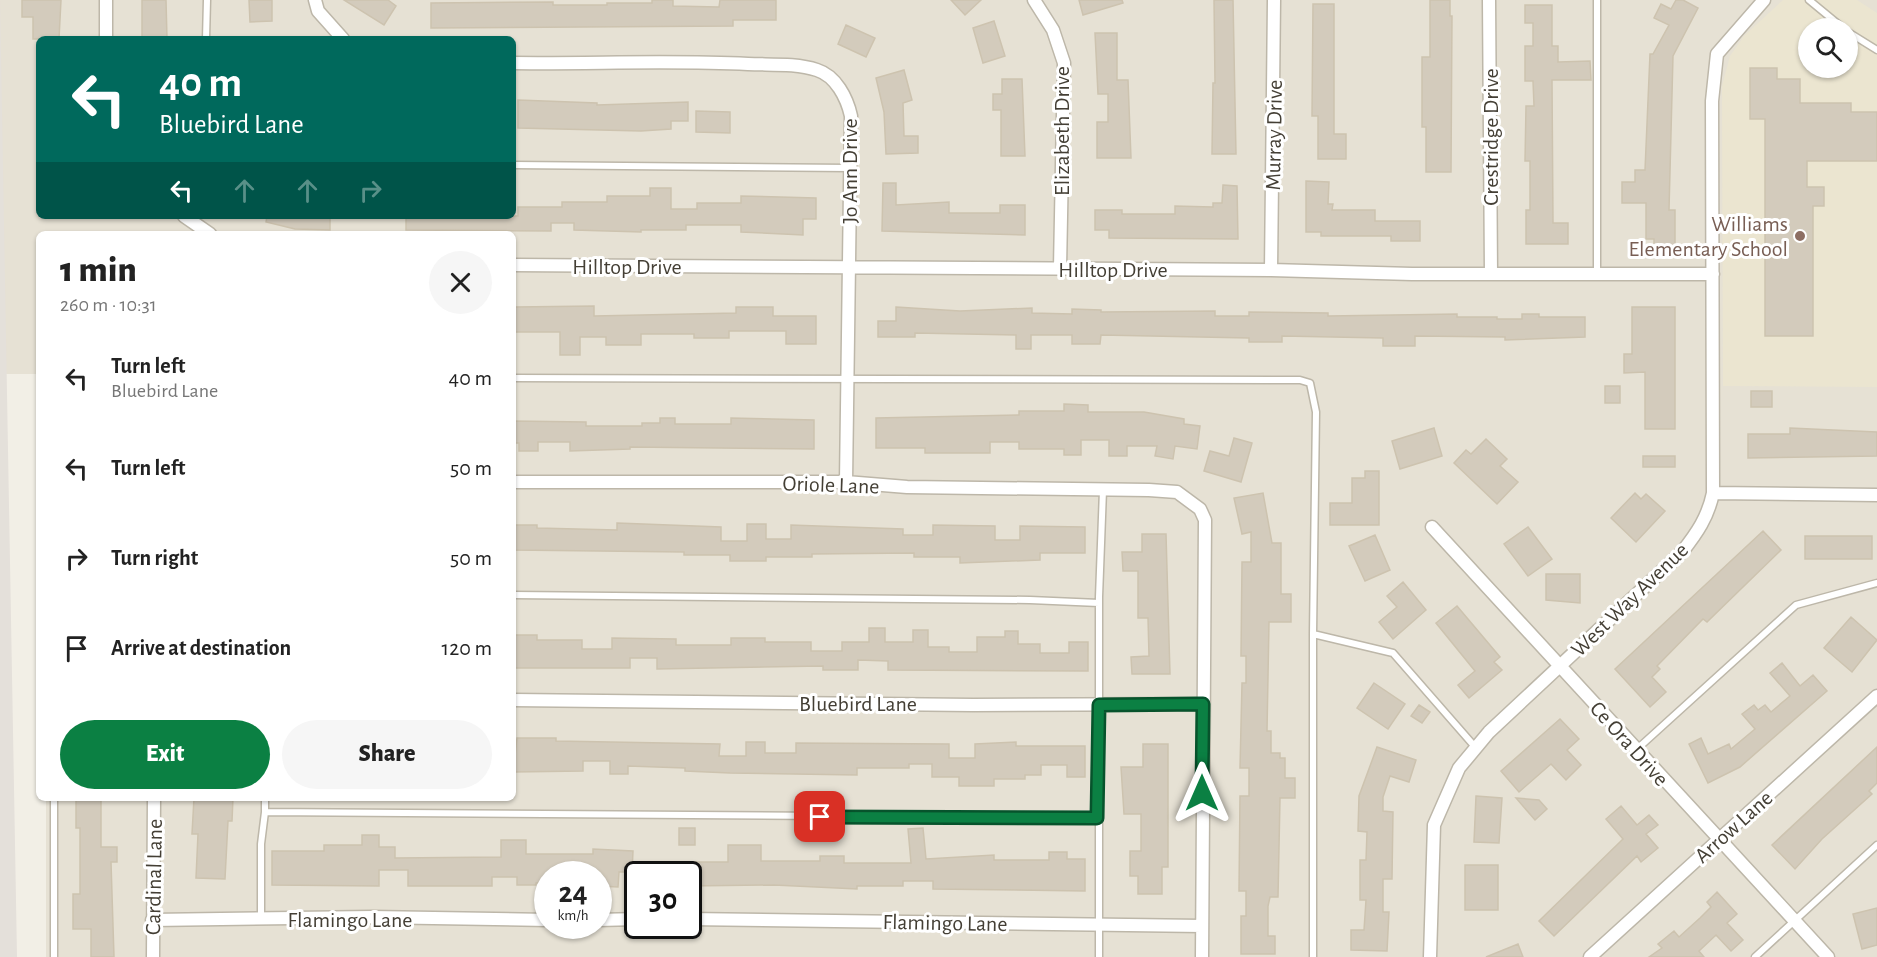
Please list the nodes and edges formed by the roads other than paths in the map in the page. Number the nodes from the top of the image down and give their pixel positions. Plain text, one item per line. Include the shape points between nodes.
1 (106, 0) edge
2 (207, 0) edge
3 (315, 0) edge
4 (1034, 0) edge
5 (1274, 0) edge
6 (1489, 0) edge
7 (1597, 0) edge
8 (1764, 0) edge
9 (1809, 0) edge
10 (1830, 18) edge
11 (106, 36) edge
12 (206, 36) edge
13 (340, 36) edge
14 (1858, 38) edge
15 (1877, 50) edge
16 (516, 63) edge
17 (516, 165) edge
18 (850, 168) junction
19 (188, 219) edge
20 (206, 231) edge
21 (516, 265) edge
22 (849, 268) junction
23 (1060, 268) junction
24 (1271, 270) junction
25 (1491, 274) junction
26 (1597, 274) junction
27 (1713, 274) junction
28 (516, 378) edge
29 (847, 379) junction
30 (516, 482) edge
31 (846, 482) junction
32 (1103, 488) junction
33 (1713, 493) junction
34 (1877, 495) edge
35 (1432, 527) dead end
36 (1877, 583) edge
37 (516, 595) edge
38 (1099, 603) junction
39 (1313, 634) junction
40 (1560, 665) junction
41 (1877, 696) edge
42 (516, 700) edge
43 (1203, 704) junction
44 (1099, 705) junction
45 (1476, 748) junction
46 (1636, 750) junction
47 (54, 801) edge
48 (154, 801) edge
49 (265, 801) edge
50 (265, 813) junction
51 (1097, 818) junction
52 (1718, 839) junction
53 (1877, 845) edge
54 (702, 918) edge
55 (261, 919) junction
56 (1795, 919) junction
57 (152, 920) junction
58 (534, 920) edge
59 (1099, 924) junction
60 (1202, 926) junction
61 (54, 957) edge
62 (153, 957) edge
63 (1099, 957) edge
64 (1202, 957) edge
65 (1313, 957) edge
66 (1431, 957) edge
67 (1590, 957) edge
68 (1755, 957) edge
69 (1828, 957) edge

1 - 11 street
2 - 12 lane
3 - 13 street via 318,11
4 - 23 street, Elizabeth Drive via 1053,30 1064,63
5 - 24 street, Murray Drive
6 - 25 street, Crestridge Drive
7 - 26 lane
8 - 27 street, West Way Avenue via 1717,54 1712,101
9 - 10 lane
14 - 15 lane
16 - 18 street, Jo Ann Drive via 700,62 819,70 848,99
17 - 18 lane
18 - 22 street, Jo Ann Drive
19 - 20 street
21 - 22 street, Hilltop Drive
22 - 23 street, Hilltop Drive
22 - 29 street, Jo Ann Drive
23 - 24 street, Hilltop Drive
24 - 25 street, Hilltop Drive
25 - 26 street, Hilltop Drive
26 - 27 street, Hilltop Drive
27 - 33 street, West Way Avenue
28 - 29 lane
29 - 31 street, Jo Ann Drive
29 - 39 lane via 1101,377 1311,383 1316,412
30 - 31 street, Oriole Lane
31 - 32 street, Oriole Lane via 906,487
32 - 38 lane
32 - 43 street, Oriole Lane via 1177,492 1200,509 1205,520
33 - 34 street
33 - 40 street, West Way Avenue via 1704,523 1682,552
35 - 40 street, Ce Ora Drive
36 - 46 lane via 1796,605
37 - 38 lane
38 - 44 lane
39 - 45 lane via 1393,653
39 - 65 lane
40 - 45 street, West Way Avenue
40 - 46 street, Ce Ora Drive
41 - 52 street, Arrow Lane
42 - 44 street, Bluebird Lane
43 - 44 street, Bluebird Lane
43 - 60 street, Oriole Lane
44 - 51 lane
45 - 66 street, West Way Avenue via 1459,768 1434,825
46 - 52 street, Ce Ora Drive
47 - 61 lane
48 - 57 street, Cardinal Lane
49 - 50 lane
50 - 51 lane
50 - 55 lane
51 - 59 lane
52 - 56 street, Ce Ora Drive
52 - 67 street, Arrow Lane
53 - 56 lane
54 - 59 street, Flamingo Lane
55 - 57 street, Flamingo Lane
55 - 58 street, Flamingo Lane
56 - 68 lane
56 - 69 street, Ce Ora Drive
57 - 62 street, Cardinal Lane
59 - 60 street, Flamingo Lane
59 - 63 lane
60 - 64 street, Oriole Lane

